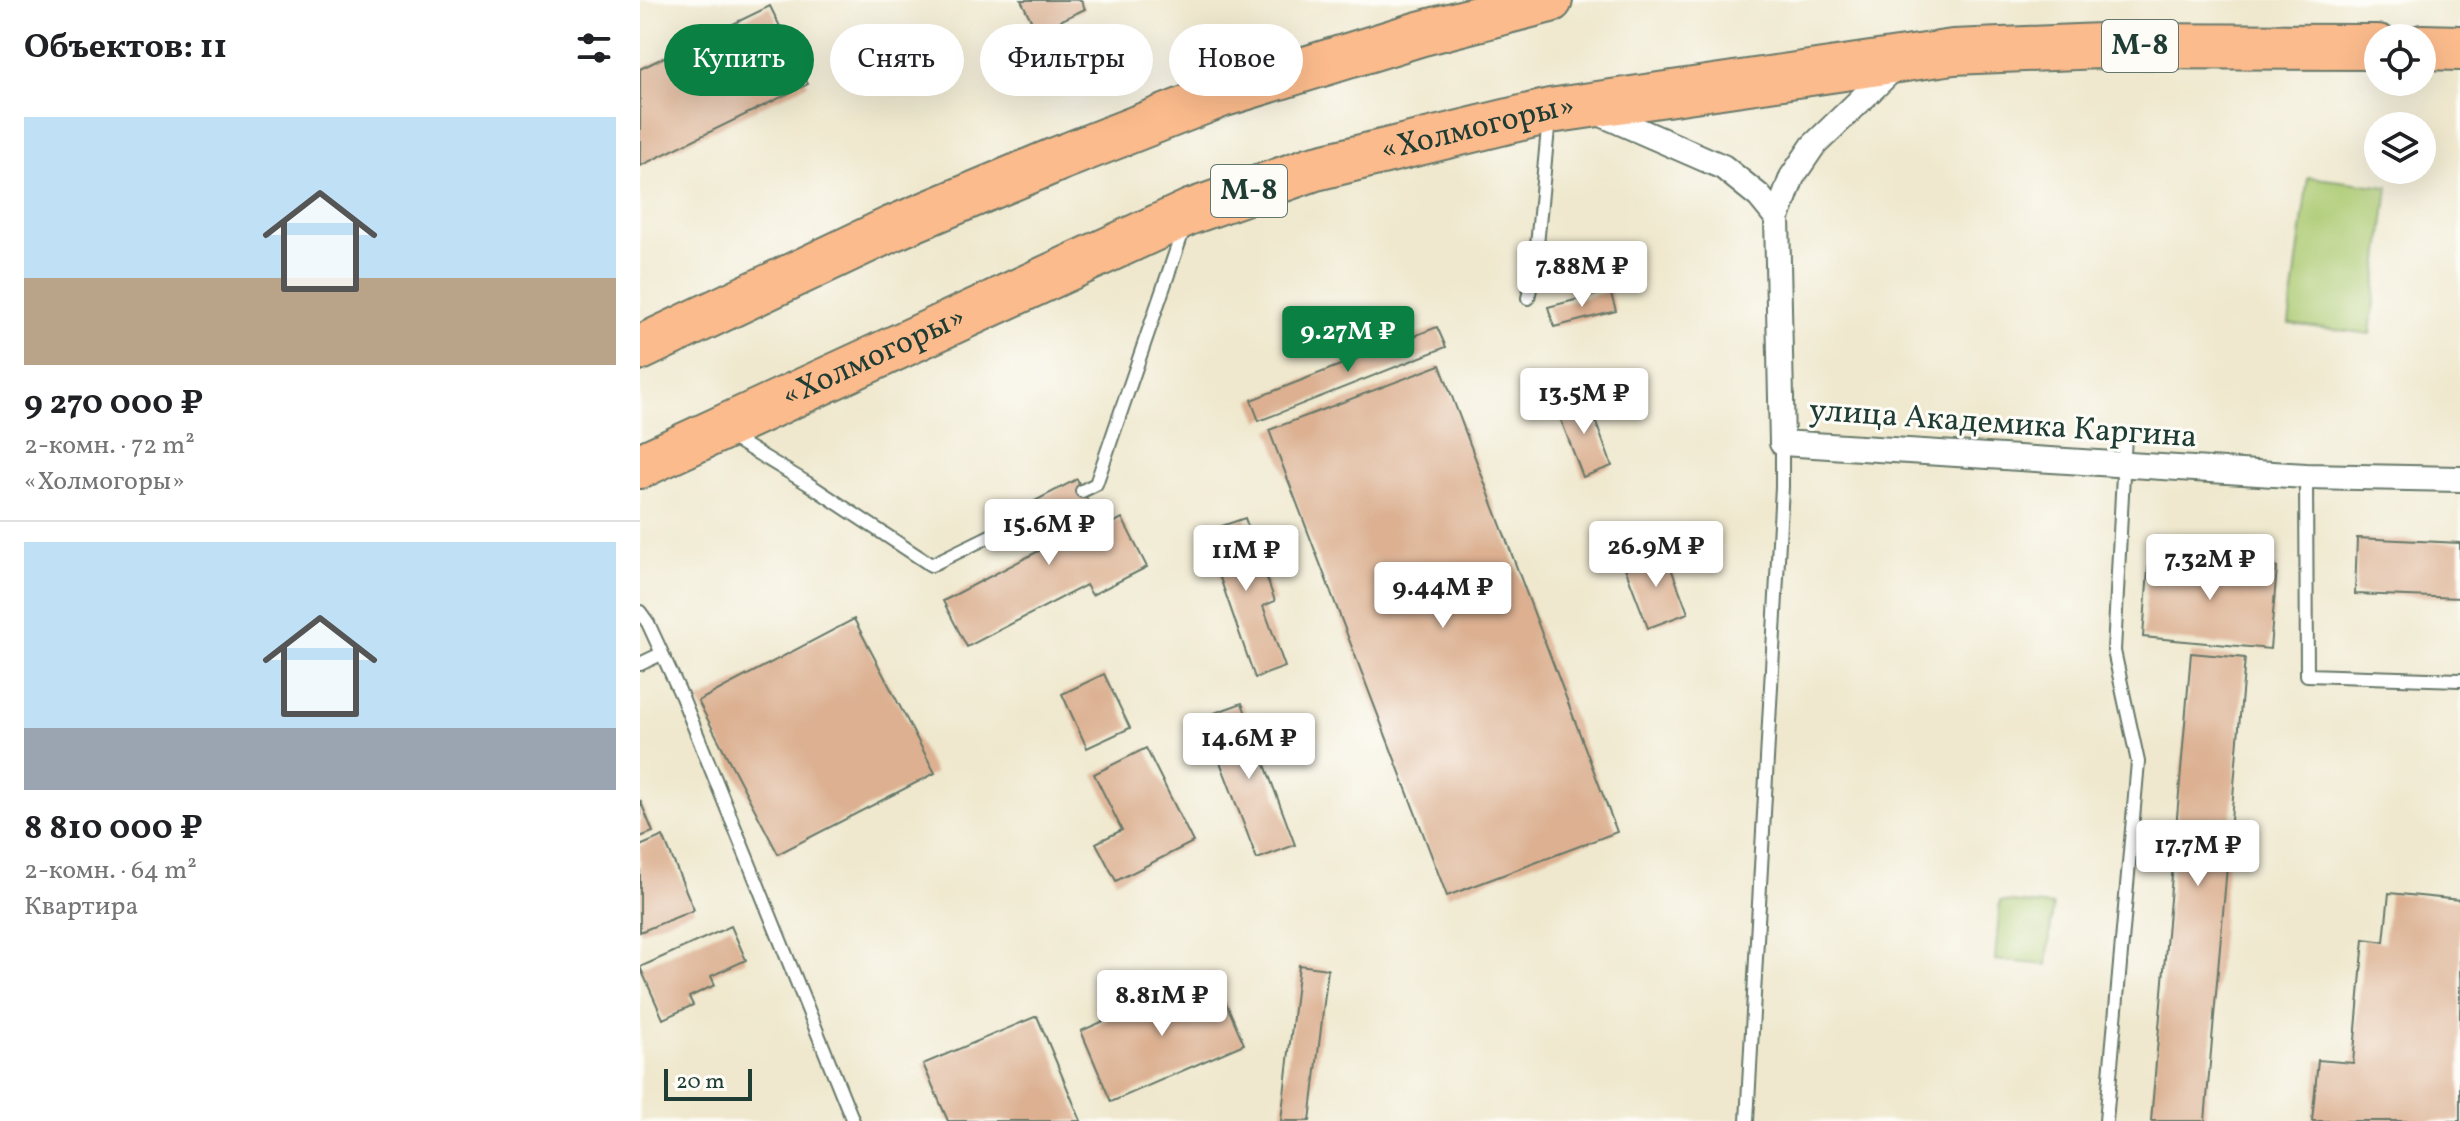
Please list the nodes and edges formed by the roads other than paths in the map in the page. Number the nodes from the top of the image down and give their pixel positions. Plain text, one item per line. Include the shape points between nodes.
1 (1550, 0) edge
2 (2364, 47) edge
3 (2436, 47) edge
4 (2460, 48) edge
5 (1903, 59) junction
6 (1566, 109) junction
7 (1190, 212) junction
8 (1777, 218) junction
9 (1528, 298) dead end
10 (640, 348) edge
11 (718, 429) junction
12 (2125, 435) dead end
13 (1782, 443) junction
14 (2125, 465) junction
15 (640, 466) edge
16 (2306, 476) junction
17 (2460, 479) edge
18 (1082, 491) dead end
19 (1037, 513) dead end
20 (640, 612) edge
21 (661, 654) junction
22 (640, 664) edge
23 (2460, 680) edge
24 (853, 1121) edge
25 (1747, 1121) edge
26 (2106, 1121) edge

1 - 10 highway via 1221,95 891,229
2 - 5 highway, «Холмогоры» / М-8 via 2101,46
3 - 4 highway
5 - 6 highway, «Холмогоры» / М-8
5 - 8 street, улица Академика Каргина via 1813,146 1792,177
6 - 7 highway, «Холмогоры» / М-8 via 1312,169
6 - 8 street via 1723,167
6 - 9 lane
7 - 11 highway, «Холмогоры» / М-8
7 - 18 lane via 1096,484
8 - 13 street, улица Академика Каргина
11 - 15 highway, «Холмогоры» / М-8
11 - 19 lane via 931,565
12 - 14 lane
13 - 14 street, улица Академика Каргина
13 - 25 lane
14 - 16 street, улица Академика Каргина
14 - 26 lane via 2114,651 2138,762
16 - 17 street, улица Академика Каргина
16 - 23 lane via 2307,675
20 - 21 lane
21 - 22 lane
21 - 24 lane

